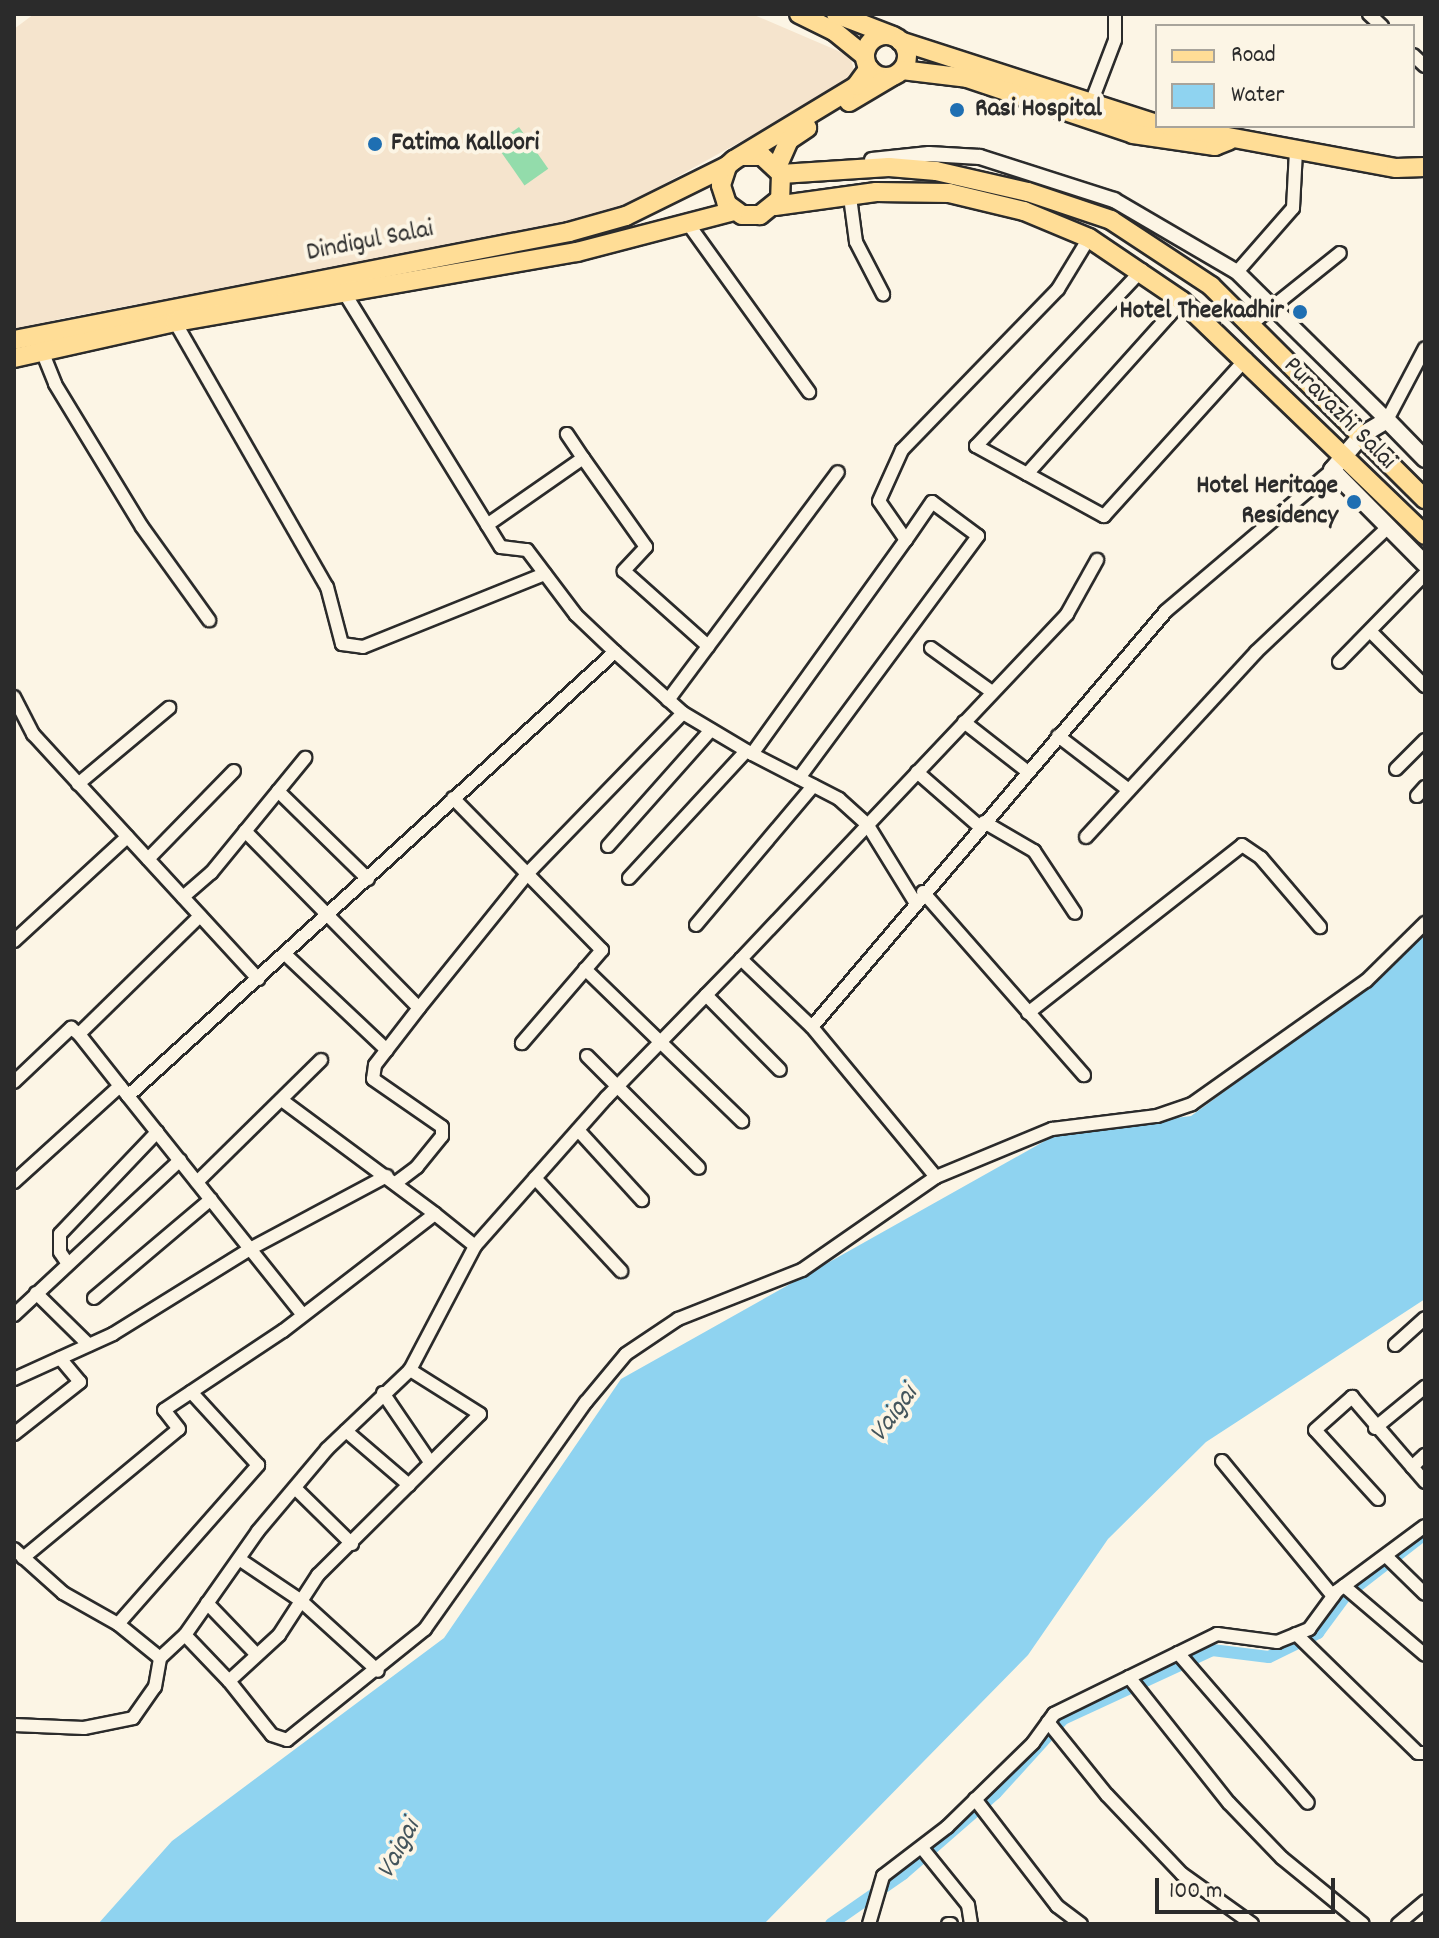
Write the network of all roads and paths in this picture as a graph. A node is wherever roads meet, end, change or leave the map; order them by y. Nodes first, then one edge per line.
1 (799, 14) edge
2 (836, 14) edge
3 (1115, 14) edge
4 (897, 39) junction
5 (867, 62) junction
6 (897, 73) junction
7 (1091, 103) junction
8 (1155, 123) edge
9 (1179, 128) edge
10 (1203, 133) edge
11 (1296, 150) junction
12 (735, 161) junction
13 (1425, 167) edge
14 (779, 171) junction
15 (826, 172) junction
16 (850, 197) junction
17 (775, 206) junction
18 (734, 211) junction
19 (689, 225) junction
20 (1089, 238) junction
21 (1340, 253) dead end
22 (1142, 270) junction
23 (1237, 272) junction
24 (334, 276) junction
25 (346, 294) junction
26 (883, 294) dead end
27 (1182, 301) junction
28 (1273, 307) junction
29 (175, 322) junction
30 (1250, 325) junction
31 (14, 340) edge
32 (1425, 348) edge
33 (42, 351) junction
34 (14, 358) edge
35 (1246, 359) junction
36 (809, 392) dead end
37 (1387, 420) junction
38 (567, 434) dead end
39 (1362, 435) junction
40 (583, 458) junction
41 (1425, 459) edge
42 (1336, 462) junction
43 (838, 472) dead end
44 (1027, 474) junction
45 (1425, 499) edge
46 (487, 525) junction
47 (1388, 527) junction
48 (1425, 535) edge
49 (906, 540) junction
50 (1097, 560) dead end
51 (1425, 564) edge
52 (545, 574) junction
53 (1425, 574) edge
54 (209, 620) dead end
55 (1370, 631) junction
56 (708, 646) junction
57 (931, 648) dead end
58 (615, 652) junction
59 (1339, 662) dead end
60 (1425, 686) edge
61 (992, 692) junction
62 (14, 697) edge
63 (668, 700) junction
64 (169, 708) dead end
65 (683, 713) junction
66 (964, 722) junction
67 (711, 730) junction
68 (1058, 736) junction
69 (1425, 740) edge
70 (749, 752) junction
71 (305, 758) dead end
72 (1396, 769) dead end
73 (234, 771) dead end
74 (917, 772) junction
75 (1028, 772) junction
76 (799, 778) junction
77 (78, 784) junction
78 (813, 786) junction
79 (1126, 788) junction
80 (278, 791) junction
81 (453, 798) junction
82 (867, 824) junction
83 (982, 824) junction
84 (245, 831) junction
85 (127, 837) junction
86 (1086, 837) dead end
87 (608, 846) dead end
88 (148, 859) junction
89 (527, 874) junction
90 (629, 878) dead end
91 (368, 879) junction
92 (183, 897) junction
93 (919, 897) junction
94 (1075, 913) dead end
95 (200, 916) junction
96 (326, 917) junction
97 (1425, 923) edge
98 (696, 925) dead end
99 (1320, 927) dead end
100 (14, 941) edge
101 (285, 954) junction
102 (741, 959) junction
103 (585, 969) junction
104 (258, 979) junction
105 (706, 995) junction
106 (419, 1008) junction
107 (1028, 1013) junction
108 (812, 1027) junction
109 (79, 1034) junction
110 (661, 1041) junction
111 (522, 1043) dead end
112 (387, 1050) junction
113 (587, 1056) dead end
114 (321, 1060) dead end
115 (780, 1070) dead end
116 (1084, 1075) dead end
117 (14, 1082) edge
118 (617, 1086) junction
119 (124, 1091) junction
120 (283, 1101) junction
121 (742, 1121) dead end
122 (578, 1130) junction
123 (157, 1132) junction
124 (180, 1160) junction
125 (699, 1168) dead end
126 (936, 1177) junction
127 (535, 1178) junction
128 (391, 1180) junction
129 (14, 1182) edge
130 (197, 1182) junction
131 (211, 1199) junction
132 (642, 1200) dead end
133 (435, 1214) junction
134 (475, 1246) junction
135 (250, 1249) junction
136 (68, 1264) junction
137 (621, 1271) dead end
138 (36, 1293) junction
139 (94, 1298) dead end
140 (14, 1315) edge
141 (303, 1315) junction
142 (1425, 1318) edge
143 (89, 1345) junction
144 (1395, 1345) dead end
145 (60, 1358) junction
146 (410, 1370) junction
147 (14, 1379) edge
148 (1425, 1387) edge
149 (191, 1392) junction
150 (383, 1393) junction
151 (1375, 1428) junction
152 (346, 1431) junction
153 (14, 1434) edge
154 (1425, 1455) edge
155 (1222, 1461) dead end
156 (430, 1462) junction
157 (1412, 1467) junction
158 (1425, 1482) edge
159 (409, 1485) junction
160 (295, 1488) junction
161 (1378, 1499) dead end
162 (1425, 1526) edge
163 (352, 1544) junction
164 (21, 1556) edge
165 (239, 1559) junction
166 (1389, 1559) junction
167 (14, 1571) edge
168 (1348, 1589) junction
169 (1425, 1594) edge
170 (1333, 1596) junction
171 (300, 1600) junction
172 (207, 1603) junction
173 (118, 1624) junction
174 (185, 1635) junction
175 (1300, 1638) junction
176 (257, 1655) junction
177 (1425, 1655) edge
178 (160, 1658) junction
179 (1183, 1659) junction
180 (378, 1671) junction
181 (229, 1681) junction
182 (1133, 1683) junction
183 (14, 1725) edge
184 (1052, 1726) junction
185 (1425, 1753) edge
186 (1308, 1803) dead end
187 (979, 1804) junction
188 (926, 1852) junction
189 (1422, 1910) edge
190 (869, 1924) edge
191 (971, 1924) edge
192 (1081, 1924) edge
193 (1252, 1924) edge
194 (1363, 1924) edge
195 (1398, 1924) edge

1 - 5 main road
2 - 4 main road
3 - 7 street
4 - 5 main road, Dindigul Salai
4 - 6 main road
4 - 7 main road
5 - 6 main road
5 - 12 main road, Dindigul Salai
6 - 10 main road
6 - 14 main road
7 - 8 main road
9 - 10 main road
10 - 11 main road
11 - 13 main road
11 - 23 street
12 - 14 main road
12 - 18 main road
12 - 24 main road, Dindigul Salai
14 - 15 main road, Puravazhi Salai
14 - 17 main road
15 - 23 street
15 - 30 main road, Puravazhi Salai
16 - 17 main road, Puravazhi Salai
16 - 20 main road, Puravazhi Salai
16 - 26 street
17 - 18 main road
18 - 19 main road, Dindigul Salai
19 - 25 main road, Dindigul Salai
19 - 36 street
20 - 22 main road, Puravazhi Salai
20 - 49 street
21 - 28 street
22 - 27 main road, Puravazhi Salai
22 - 44 street
23 - 28 street
24 - 25 street
24 - 31 main road, Dindigul Salai
25 - 29 main road, Dindigul Salai
25 - 46 street
27 - 35 main road, Puravazhi Salai
27 - 44 street
28 - 30 street
28 - 37 street
29 - 33 main road, Dindigul Salai
29 - 52 street
30 - 39 main road, Puravazhi Salai
32 - 37 street
33 - 34 main road, Dindigul Salai
33 - 54 street
35 - 42 main road, Puravazhi Salai
35 - 44 street
37 - 39 main road
37 - 41 main road
38 - 40 street
39 - 42 main road
39 - 45 main road, Puravazhi Salai
40 - 46 street
40 - 56 street
42 - 47 main road
42 - 48 main road, Puravazhi Salai
42 - 68 street
43 - 56 street
46 - 52 street
47 - 51 main road
47 - 79 street
49 - 70 street
49 - 76 street
50 - 61 street
52 - 58 street
53 - 55 street
55 - 59 street
55 - 60 street
56 - 63 street
57 - 61 street
58 - 63 street
58 - 81 street
61 - 66 street
62 - 77 street
63 - 65 street
64 - 77 street
65 - 67 street
65 - 89 street
66 - 74 street
66 - 75 street
67 - 70 street
67 - 87 street
68 - 75 street
68 - 79 street
69 - 72 street
70 - 76 street
70 - 90 street
71 - 80 street
73 - 88 street
74 - 82 street
74 - 83 street
75 - 83 street
76 - 78 street
77 - 85 street
78 - 82 street
78 - 98 street
79 - 86 street
80 - 84 street
80 - 91 street
81 - 89 street
81 - 91 street
82 - 93 street
82 - 102 street
83 - 93 street
83 - 94 street
84 - 92 street
84 - 96 street
85 - 88 street
85 - 100 street
88 - 92 street
89 - 103 street
89 - 106 street
91 - 96 street
92 - 95 street
93 - 107 street
93 - 108 street
95 - 104 street
95 - 109 street
96 - 101 street
96 - 106 street
97 - 126 street
99 - 107 street
101 - 104 street
101 - 112 street
102 - 105 street
102 - 108 street
103 - 110 street
103 - 111 street
104 - 119 street
105 - 110 street
105 - 115 street
106 - 112 street
107 - 116 street
108 - 126 street
109 - 117 street
109 - 119 street
110 - 118 street
110 - 121 street
112 - 128 street
113 - 118 street
114 - 120 street
118 - 122 street
118 - 125 street
119 - 123 street
119 - 129 street
120 - 128 street
120 - 130 street
122 - 127 street
122 - 132 street
123 - 124 street
123 - 136 street
124 - 130 street
124 - 136 street
126 - 180 street
127 - 134 street
127 - 137 street
128 - 133 street
128 - 135 street
130 - 131 street
131 - 135 street
131 - 139 street
133 - 134 street
133 - 141 street
134 - 146 street
135 - 141 street
135 - 143 street
136 - 138 street
138 - 140 street
138 - 143 street
141 - 149 street
142 - 144 street
143 - 145 street
145 - 147 street
145 - 153 street
146 - 150 street
146 - 156 street
148 - 151 street
149 - 164 street
149 - 173 street
150 - 152 street
150 - 156 street
151 - 157 street
151 - 161 street
152 - 159 street
152 - 160 street
154 - 157 street
155 - 170 street
156 - 159 street
157 - 158 street
159 - 163 street
160 - 163 street
160 - 165 street
162 - 166 street
163 - 171 street
164 - 167 street
164 - 173 street
165 - 171 street
165 - 172 street
166 - 168 street
166 - 169 street
168 - 170 street
168 - 177 street
170 - 175 street
171 - 176 street
171 - 180 street
172 - 174 street
172 - 176 street
173 - 178 street
174 - 178 street
174 - 181 street
175 - 179 street
175 - 185 street
176 - 181 street
178 - 183 street
179 - 182 street
179 - 186 street
180 - 181 street
182 - 184 street
182 - 194 street
184 - 187 street
184 - 193 street
187 - 188 street
187 - 192 street
188 - 190 street
188 - 191 street
189 - 195 street

